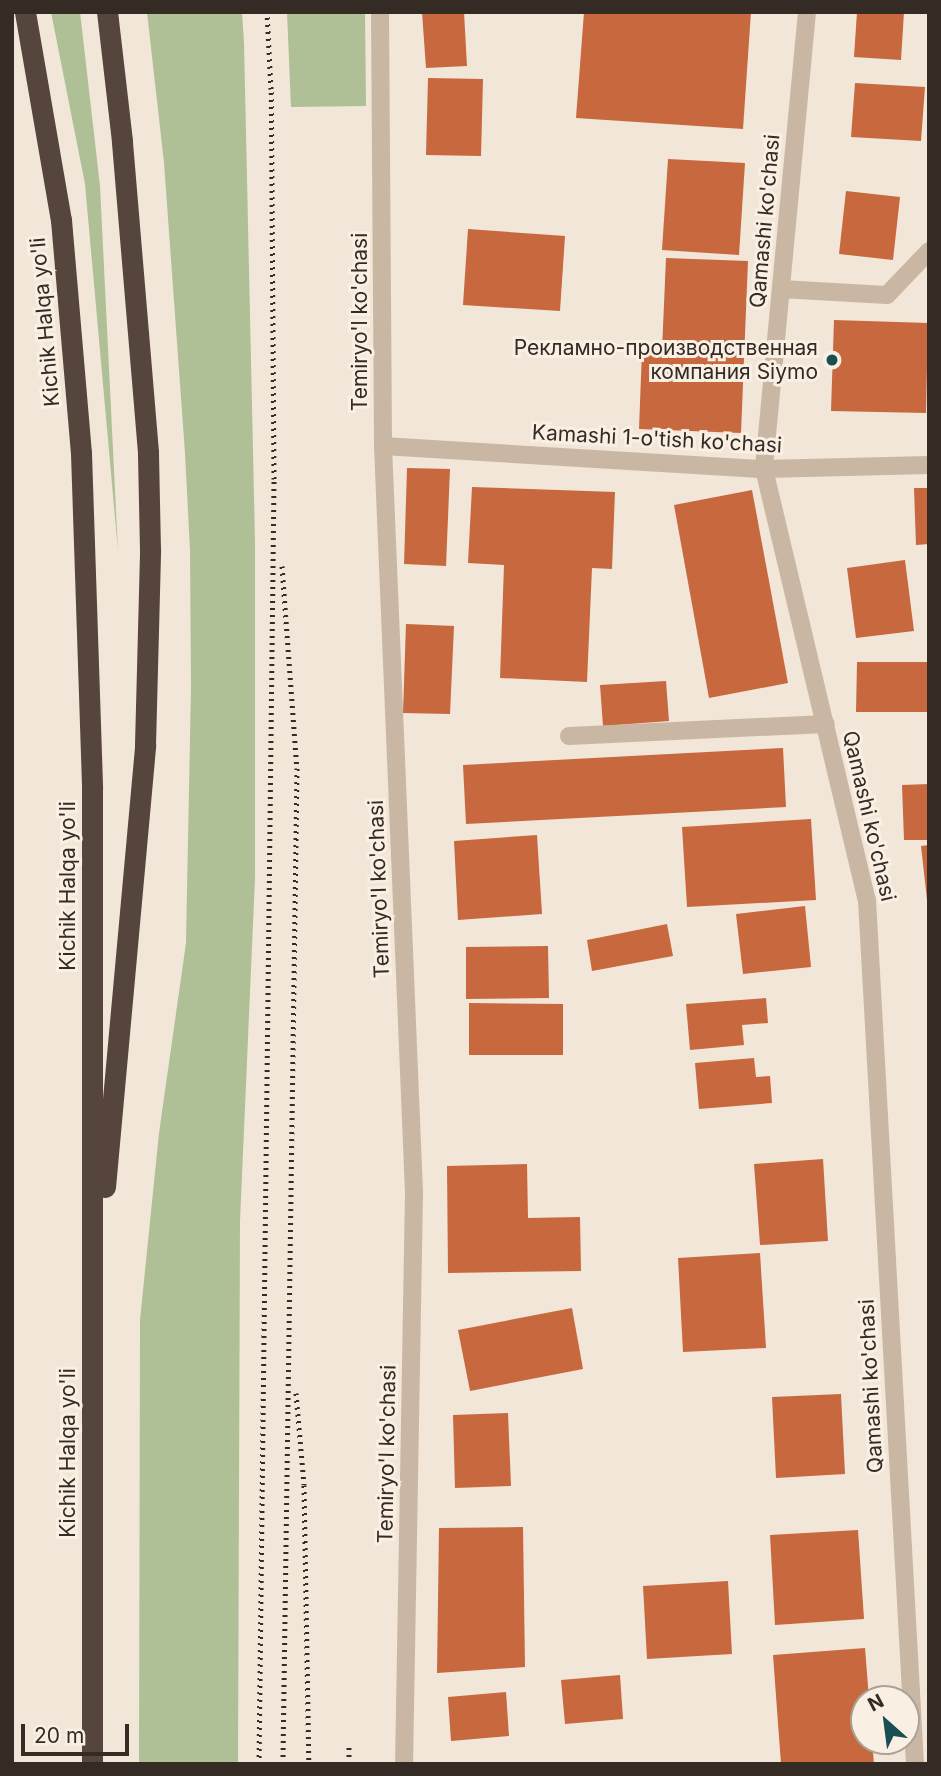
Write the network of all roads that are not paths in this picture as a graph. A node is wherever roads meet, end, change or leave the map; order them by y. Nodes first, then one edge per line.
1 (25, 12) edge
2 (107, 12) edge
3 (380, 12) edge
4 (807, 12) edge
5 (929, 251) edge
6 (781, 289) junction
7 (383, 446) junction
8 (929, 465) edge
9 (764, 469) junction
10 (825, 724) junction
11 (569, 736) dead end
12 (93, 1314) junction
13 (92, 1764) edge
14 (404, 1764) edge
15 (915, 1764) edge

1 - 12 highway, Kichik Halqa yo'li
2 - 12 highway
3 - 7 street, Temiryo'l ko'chasi
4 - 6 street, Qamashi ko'chasi
5 - 6 street
6 - 9 street, Qamashi ko'chasi
7 - 9 street, Kamashi 1-o'tish ko'chasi
7 - 14 street, Temiryo'l ko'chasi
8 - 9 street, Kamashi 1-o'tish ko'chasi
9 - 10 street, Qamashi ko'chasi
10 - 11 street
10 - 15 street, Qamashi ko'chasi
12 - 13 highway, Kichik Halqa yo'li

